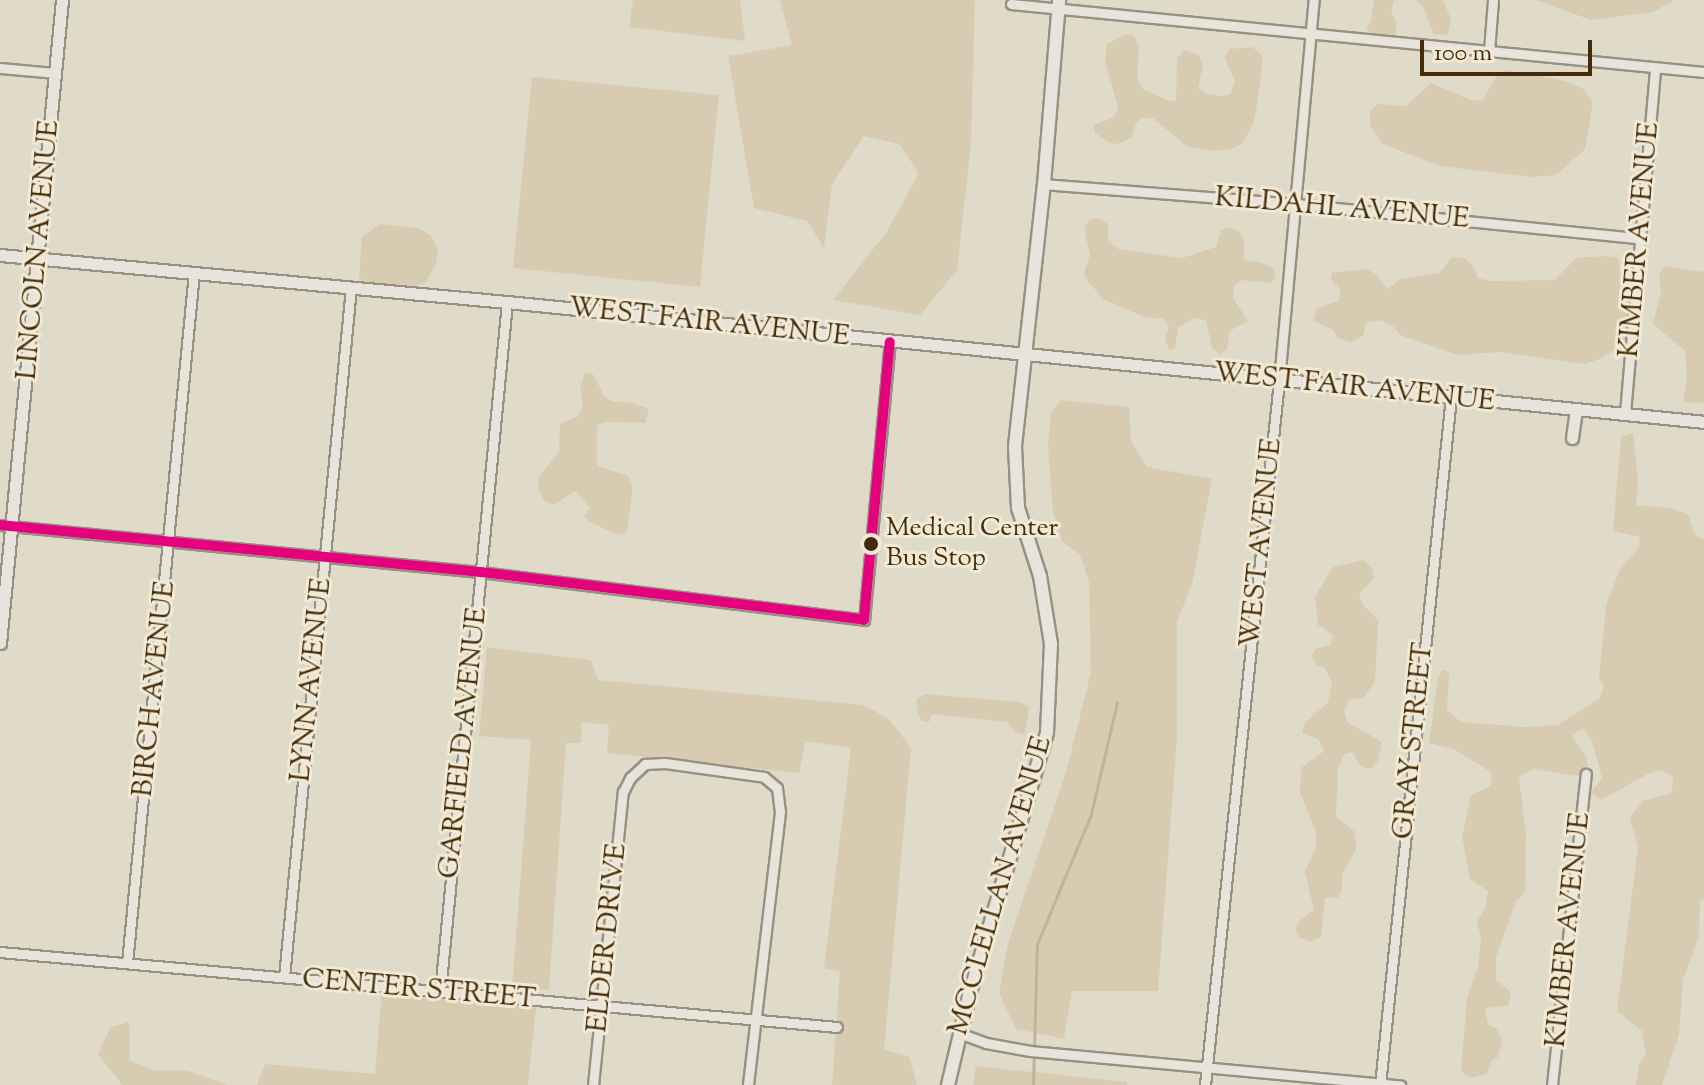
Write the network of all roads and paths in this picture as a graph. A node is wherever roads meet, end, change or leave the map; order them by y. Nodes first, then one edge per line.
1 (62, 0) edge
2 (1314, 0) edge
3 (1493, 0) edge
4 (1011, 4) dead end
5 (1058, 4) edge
6 (1312, 33) junction
7 (1489, 51) junction
8 (1655, 67) junction
9 (0, 68) edge
10 (1704, 72) edge
11 (55, 73) junction
12 (1044, 184) junction
13 (1296, 204) junction
14 (1639, 238) junction
15 (0, 255) edge
16 (39, 259) junction
17 (194, 272) junction
18 (351, 287) junction
19 (507, 302) junction
20 (890, 342) junction
21 (1026, 356) junction
22 (1279, 381) junction
23 (1451, 397) junction
24 (1576, 409) junction
25 (1625, 413) junction
26 (1704, 422) edge
27 (1572, 438) dead end
28 (6, 525) edge
29 (170, 541) junction
30 (324, 556) junction
31 (481, 572) junction
32 (0, 643) edge
33 (1586, 774) dead end
34 (0, 952) edge
35 (127, 963) junction
36 (284, 977) junction
37 (440, 992) junction
38 (601, 1008) junction
39 (755, 1021) junction
40 (837, 1027) dead end
41 (959, 1033) junction
42 (1207, 1068) junction
43 (1380, 1084) edge
44 (593, 1085) edge
45 (748, 1085) edge
46 (948, 1085) edge
47 (1205, 1085) edge
48 (1400, 1085) edge
49 (1552, 1085) edge

1 - 11 street, LINCOLN AVENUE
2 - 6 street, WEST AVENUE
3 - 7 street
4 - 5 street
5 - 6 street
5 - 12 main road, MCCLELLAN AVENUE
6 - 7 street
6 - 13 street, WEST AVENUE
7 - 8 street
8 - 10 street
8 - 14 street, KIMBER AVENUE
9 - 11 street
11 - 16 street, LINCOLN AVENUE
12 - 13 street, KILDAHL AVENUE
12 - 21 main road, MCCLELLAN AVENUE
13 - 14 street, KILDAHL AVENUE
13 - 22 street, WEST AVENUE
14 - 25 street, KIMBER AVENUE
15 - 16 street, WEST FAIR AVENUE
16 - 17 street, WEST FAIR AVENUE
16 - 28 street, LINCOLN AVENUE
17 - 18 street, WEST FAIR AVENUE
17 - 29 street, BIRCH AVENUE
18 - 19 street, WEST FAIR AVENUE
18 - 30 street, LYNN AVENUE
19 - 20 street, WEST FAIR AVENUE
19 - 31 street, GARFIELD AVENUE
20 - 21 street, WEST FAIR AVENUE
20 - 31 street
21 - 22 street, WEST FAIR AVENUE
21 - 41 main road, MCCLELLAN AVENUE
22 - 23 street, WEST FAIR AVENUE
22 - 42 street, WEST AVENUE
23 - 24 street, WEST FAIR AVENUE
23 - 43 street, GRAY STREET
24 - 25 street, WEST FAIR AVENUE
24 - 27 street
25 - 26 street, WEST FAIR AVENUE
28 - 29 street
28 - 32 street, LINCOLN AVENUE
29 - 30 street
29 - 35 street, BIRCH AVENUE
30 - 31 street
30 - 36 street, LYNN AVENUE
31 - 37 street, GARFIELD AVENUE
33 - 49 street, KIMBER AVENUE
34 - 35 street, CENTER STREET
35 - 36 street, CENTER STREET
36 - 37 street, CENTER STREET
37 - 38 street, CENTER STREET
38 - 39 street, CENTER STREET
38 - 39 street, ELDER DRIVE
38 - 44 street, ELDER DRIVE
39 - 40 street, CENTER STREET
39 - 45 street
41 - 42 street
41 - 46 main road, MCCLELLAN AVENUE
42 - 43 street
42 - 47 street, WEST AVENUE
43 - 48 street

